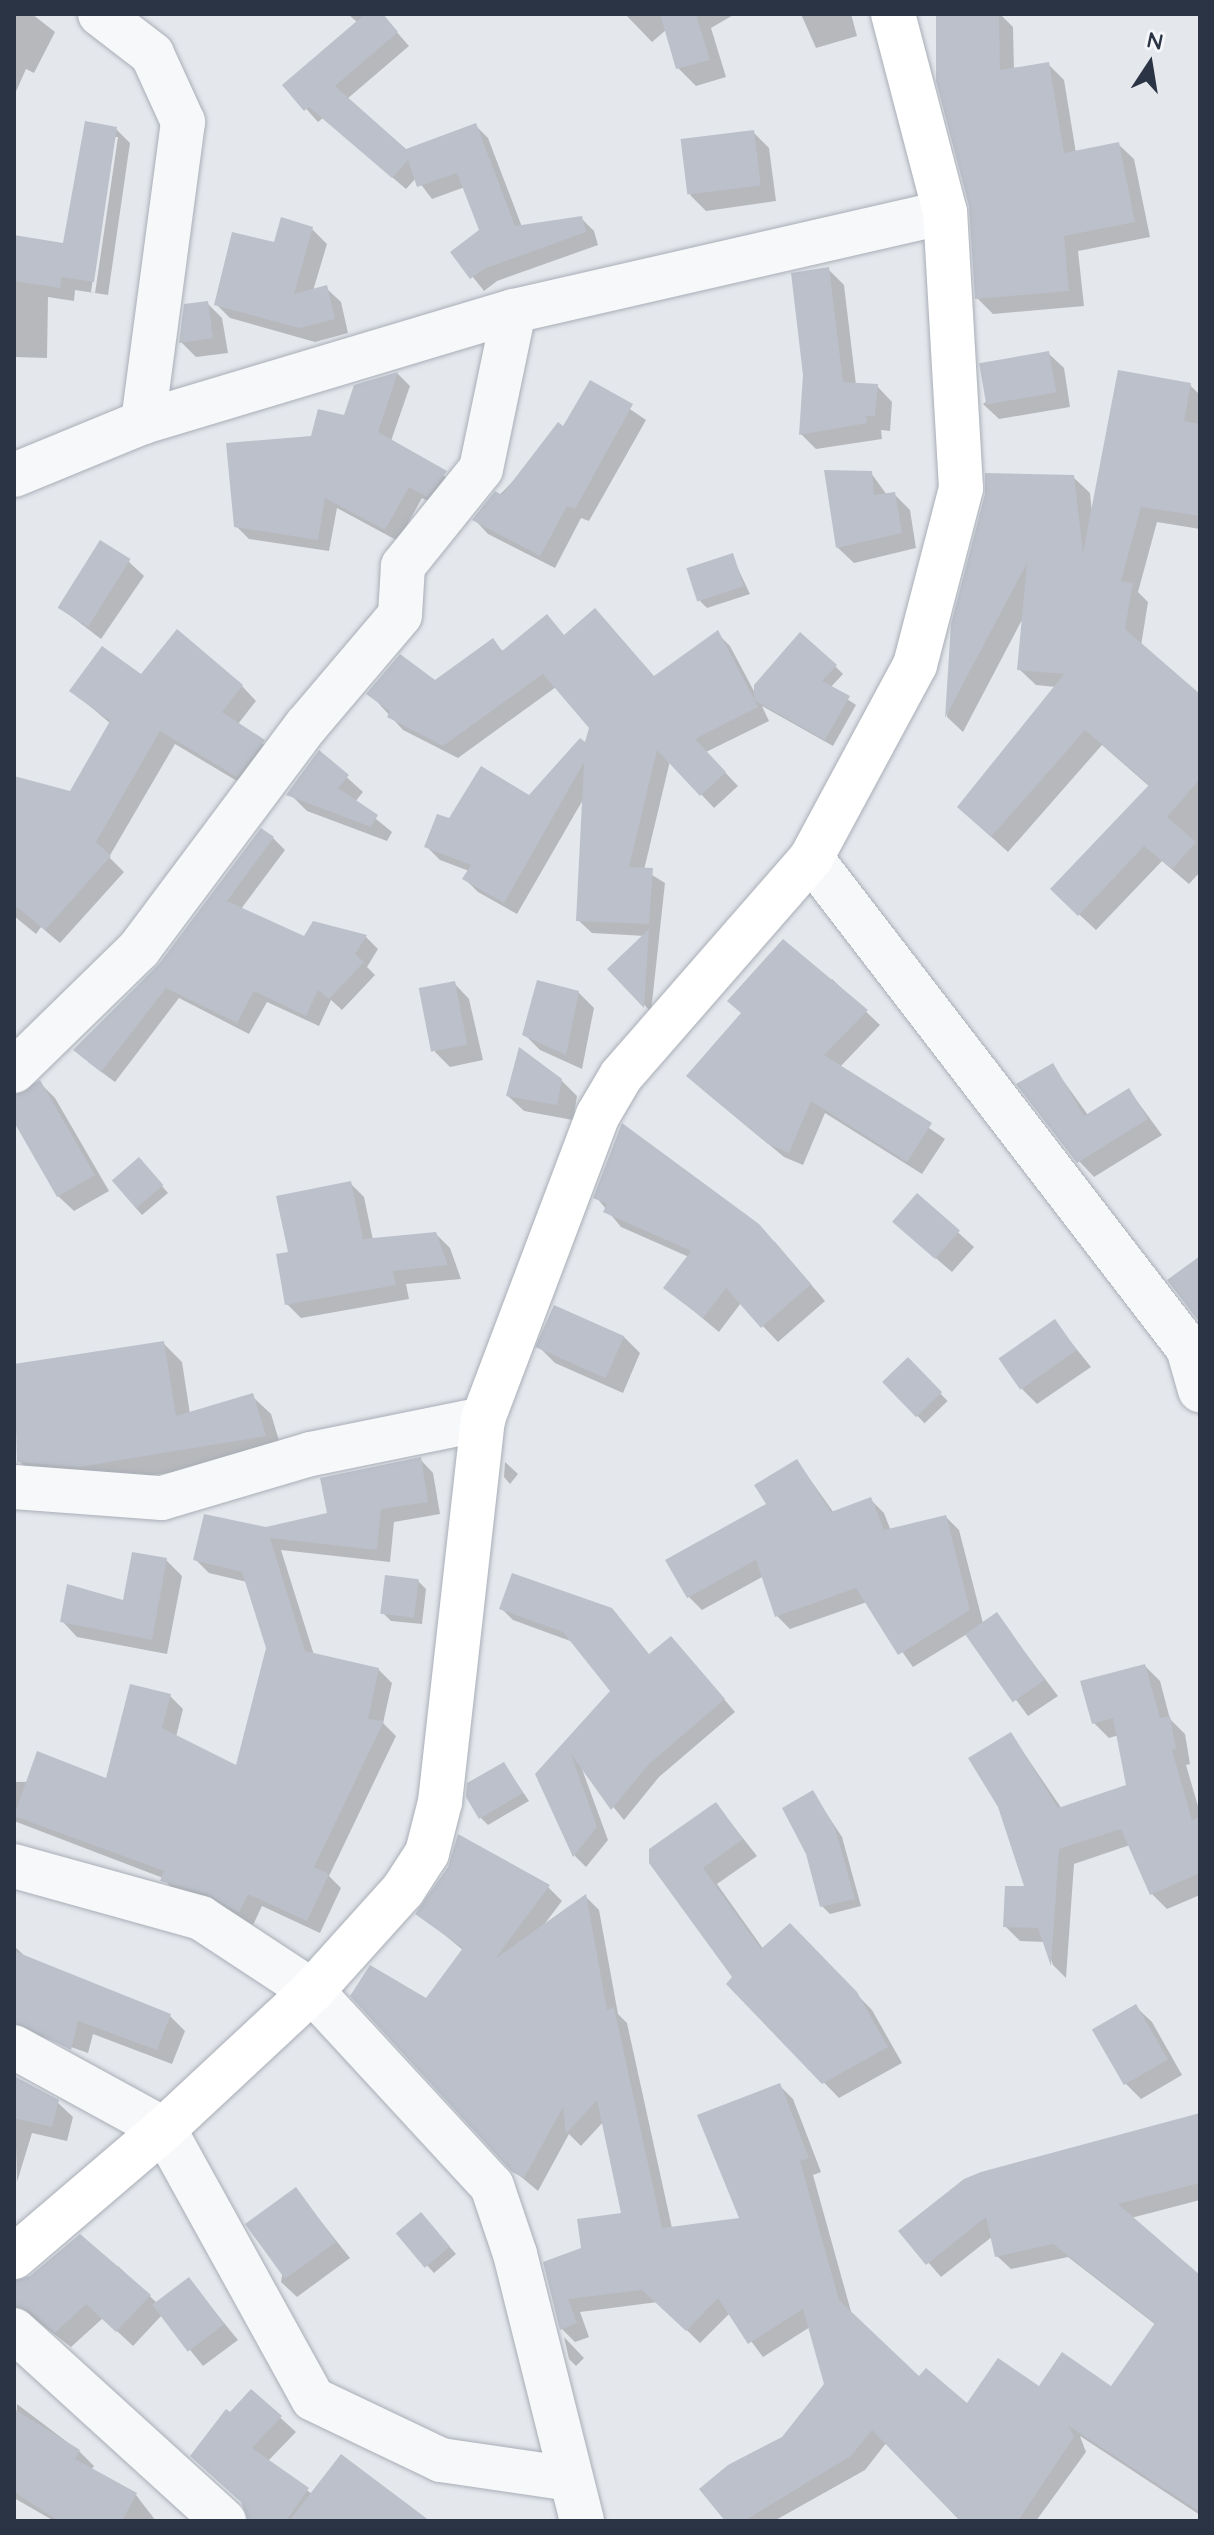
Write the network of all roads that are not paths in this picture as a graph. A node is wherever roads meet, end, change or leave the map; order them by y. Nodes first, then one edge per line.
1 (100, 14) edge
2 (893, 14) edge
3 (945, 212) junction
4 (514, 311) junction
5 (143, 422) junction
6 (14, 475) edge
7 (811, 858) junction
8 (14, 1071) edge
9 (1200, 1390) edge
10 (483, 1419) junction
11 (14, 1487) edge
12 (14, 1866) edge
13 (312, 1991) junction
14 (14, 2047) edge
15 (164, 2129) junction
16 (14, 2257) edge
17 (14, 2330) edge
18 (571, 2479) junction
19 (224, 2521) edge
20 (582, 2521) edge

1 - 5 street
2 - 3 main road
3 - 4 street
3 - 7 main road
4 - 5 street
4 - 8 street
5 - 6 street
7 - 9 street
7 - 10 main road
10 - 11 street
10 - 13 main road
12 - 13 street
13 - 15 main road
13 - 18 street
14 - 15 street
15 - 16 main road
15 - 18 street
17 - 19 street
18 - 20 street

